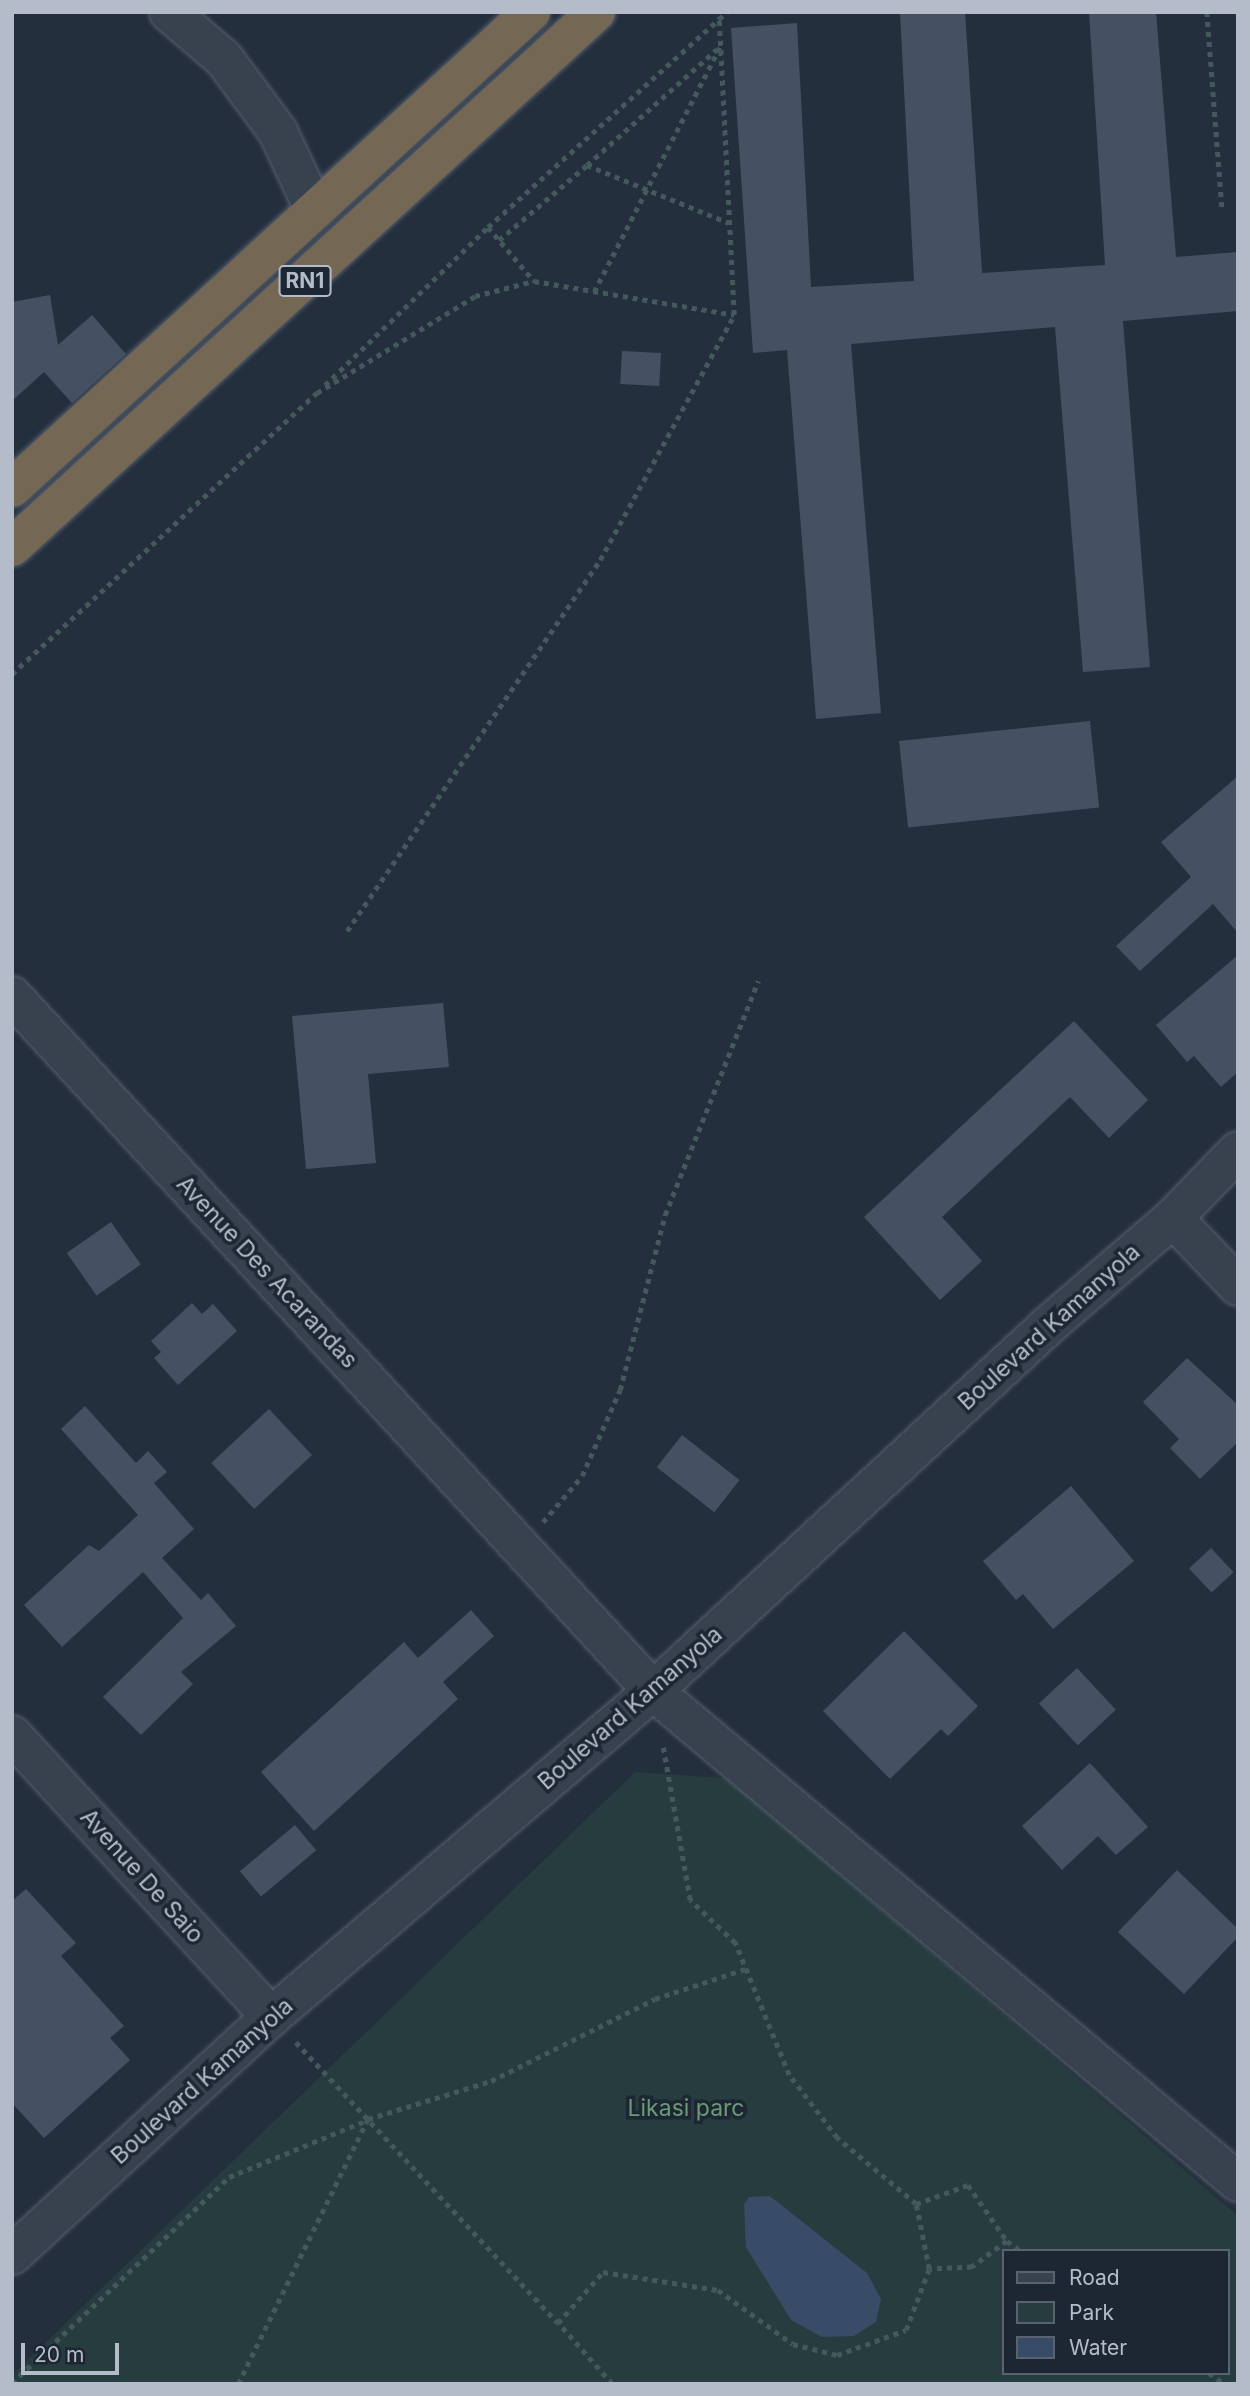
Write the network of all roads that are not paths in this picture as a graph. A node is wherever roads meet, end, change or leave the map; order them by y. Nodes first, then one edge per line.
1 (169, 12) edge
2 (531, 12) edge
3 (596, 12) edge
4 (313, 209) junction
5 (12, 488) edge
6 (12, 547) edge
7 (12, 996) edge
8 (1238, 1151) edge
9 (1172, 1217) junction
10 (1238, 1286) edge
11 (653, 1691) junction
12 (12, 1735) edge
13 (271, 2017) junction
14 (1238, 2182) edge
15 (12, 2255) edge

1 - 4 street
2 - 4 highway, RN1
3 - 6 highway, RN1
4 - 5 highway, RN1
7 - 11 street, Avenue Des Acarandas
8 - 9 street, Boulevard Kamanyola
9 - 10 street
9 - 11 street, Boulevard Kamanyola
11 - 13 street, Boulevard Kamanyola
11 - 14 street, Avenue Des Acarandas
12 - 13 street, Avenue De Saio
13 - 15 street, Boulevard Kamanyola

